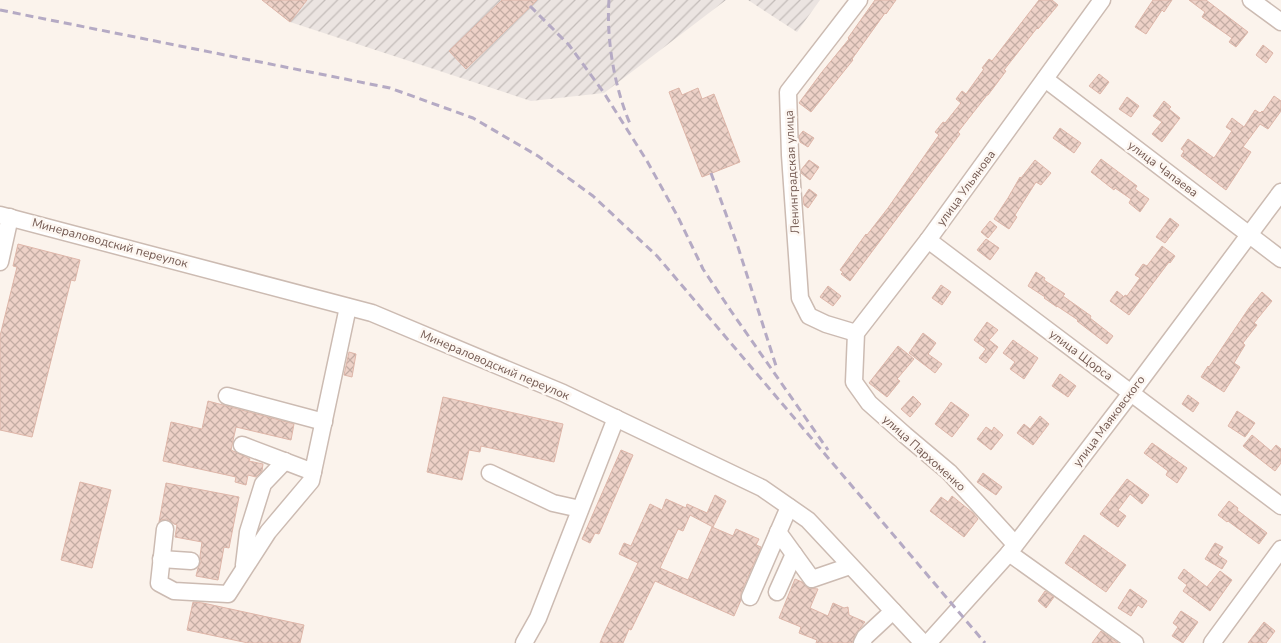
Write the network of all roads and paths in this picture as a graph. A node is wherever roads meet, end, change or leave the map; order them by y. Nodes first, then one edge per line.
1 (859, 0) edge
2 (1102, 0) edge
3 (1251, 0) edge
4 (1281, 22) edge
5 (1045, 79) junction
6 (1281, 192) edge
7 (5, 216) edge
8 (1249, 235) junction
9 (928, 240) junction
10 (1281, 259) edge
11 (0, 262) edge
12 (348, 306) junction
13 (856, 333) junction
14 (1131, 393) junction
15 (226, 396) dead end
16 (616, 418) junction
17 (324, 422) junction
18 (242, 445) dead end
19 (285, 461) junction
20 (313, 472) junction
21 (490, 474) dead end
22 (1281, 506) edge
23 (789, 507) junction
24 (580, 509) junction
25 (165, 529) dead end
26 (248, 532) junction
27 (268, 532) junction
28 (778, 532) junction
29 (1012, 549) junction
30 (1281, 549) edge
31 (794, 554) junction
32 (161, 559) junction
33 (191, 561) dead end
34 (850, 566) junction
35 (244, 571) junction
36 (777, 592) dead end
37 (750, 596) dead end
38 (893, 611) junction
39 (524, 643) edge
40 (862, 643) edge
41 (923, 643) edge
42 (928, 643) edge
43 (1135, 643) edge
44 (1212, 643) edge

1 - 13 street, Ленинградская улица
2 - 5 street, улица Ульянова
3 - 4 street
5 - 8 street, улица Чапаева
5 - 9 street, улица Ульянова
6 - 8 street, улица Маяковского
7 - 11 street
7 - 12 street, Минераловодский переулок
8 - 10 street, улица Чапаева
8 - 14 street, улица Маяковского
9 - 13 street, улица Ульянова
9 - 14 street, улица Щорса
12 - 16 street, Минераловодский переулок
12 - 17 street
13 - 29 street, улица Пархоменко
14 - 22 street, улица Щорса
14 - 29 street, улица Маяковского
15 - 17 street
16 - 23 street, Минераловодский переулок
16 - 24 street
17 - 20 street
18 - 19 street
19 - 20 street
19 - 26 street
20 - 27 street
21 - 24 street
23 - 28 street
23 - 34 street, Минераловодский переулок
24 - 39 street
25 - 32 street
26 - 27 street
26 - 35 street
27 - 35 street
28 - 31 street
28 - 37 street
29 - 42 street, улица Маяковского
29 - 43 street, улица Пархоменко
30 - 44 street
31 - 34 street
31 - 36 street
32 - 33 street
32 - 35 street
34 - 38 street, Минераловодский переулок
38 - 40 street
38 - 41 street, Минераловодский переулок

